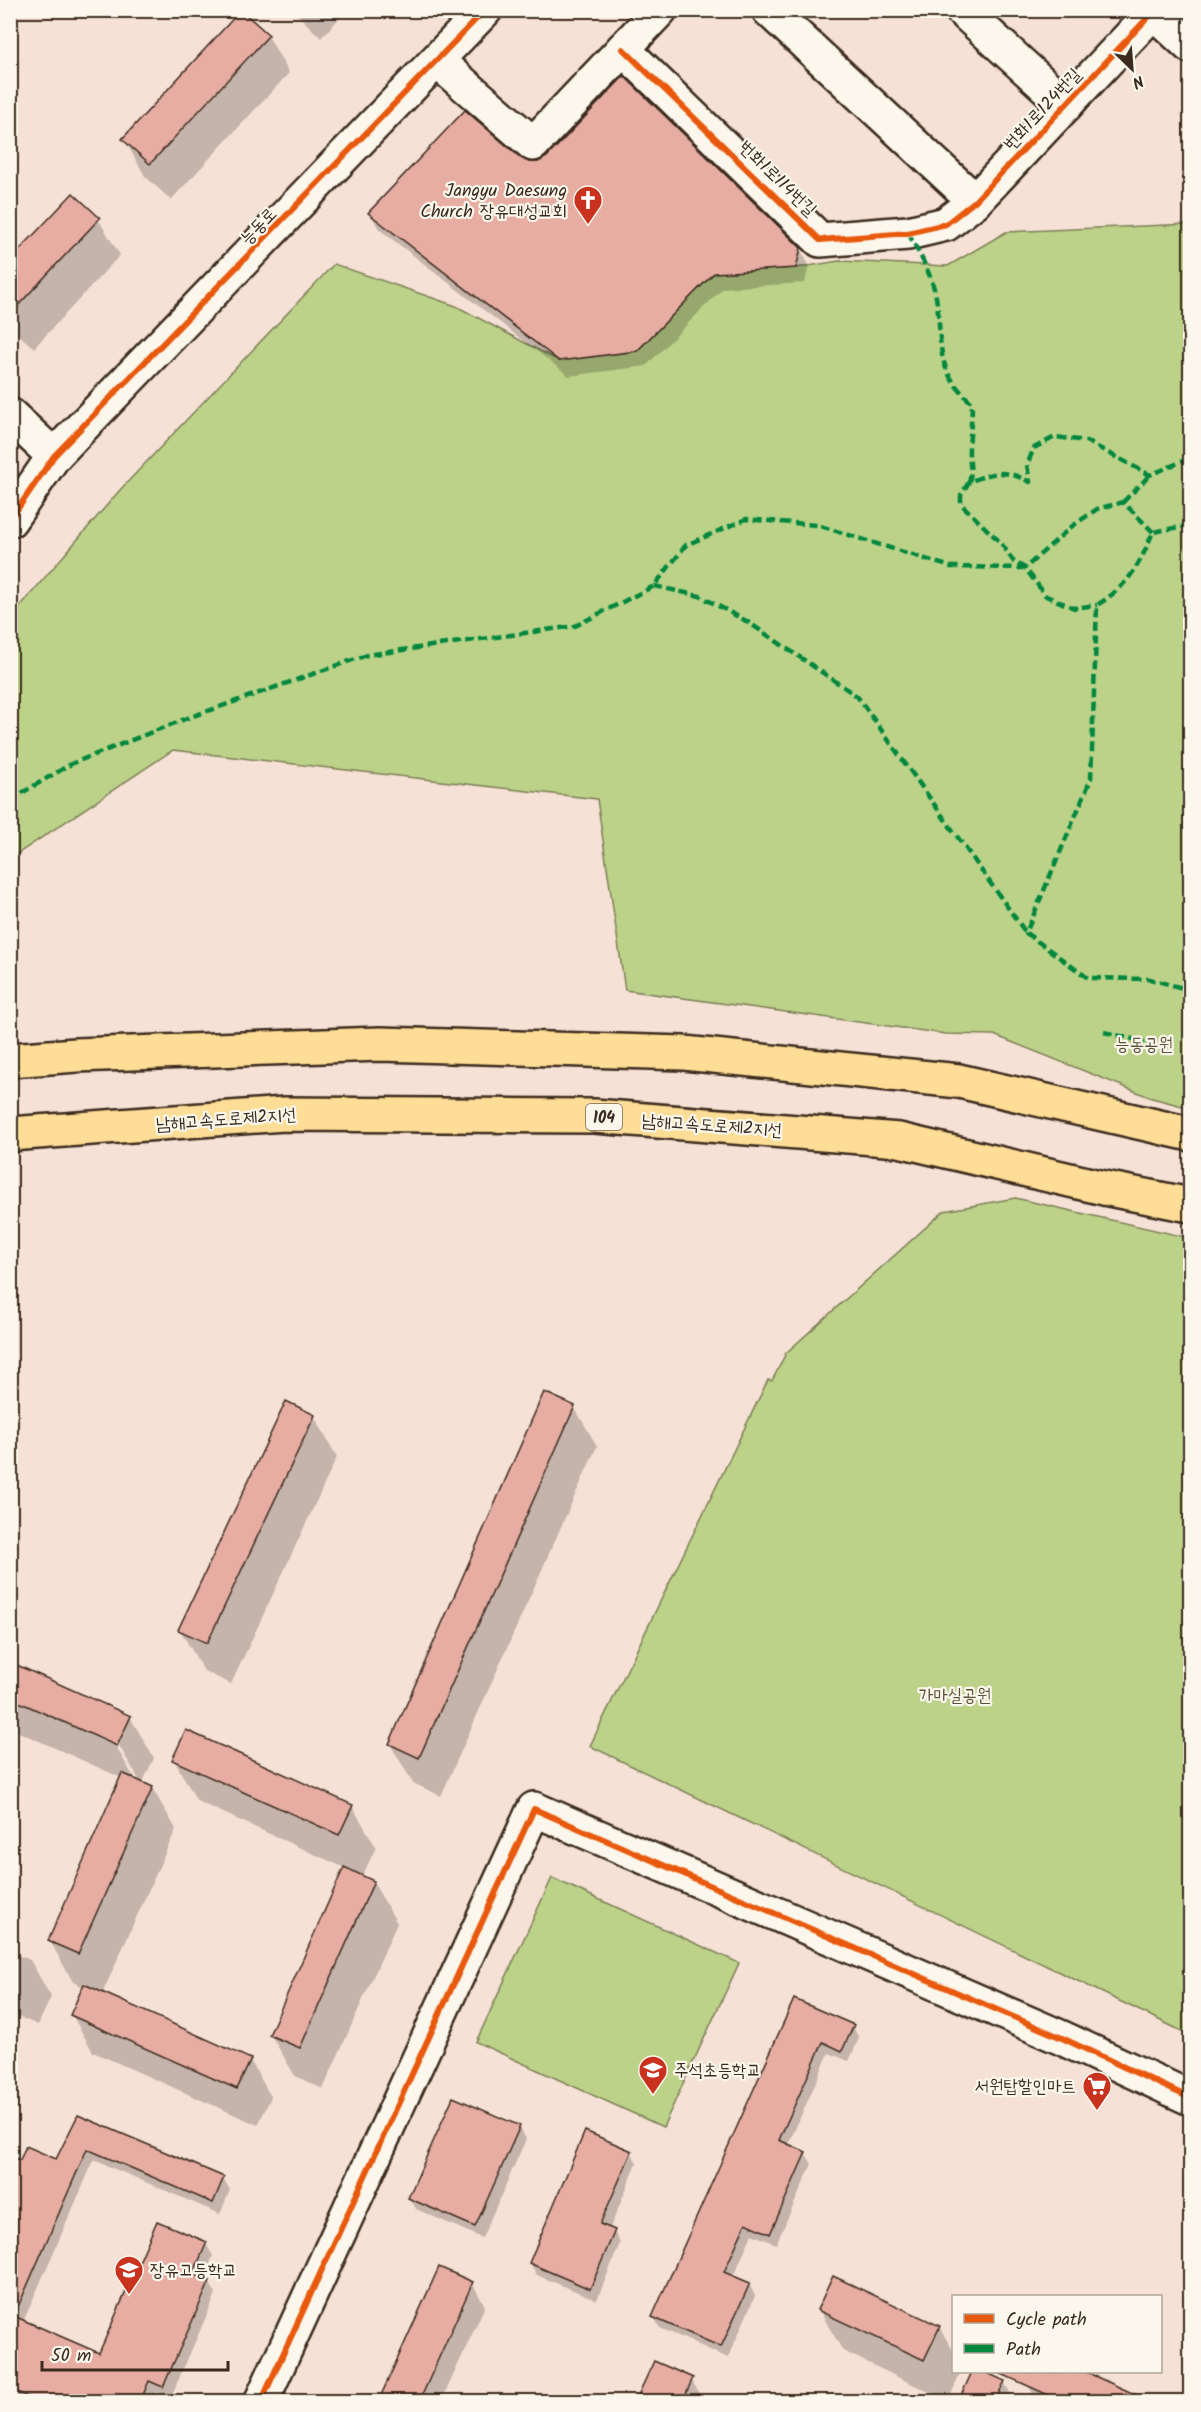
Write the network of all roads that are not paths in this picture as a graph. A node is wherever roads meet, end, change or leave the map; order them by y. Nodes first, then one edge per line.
1 (485, 10) edge
2 (660, 10) edge
3 (770, 10) edge
4 (962, 10) edge
5 (1153, 11) edge
6 (1191, 46) edge
7 (623, 49) junction
8 (437, 61) junction
9 (1065, 105) junction
10 (975, 201) junction
11 (946, 224) joint
12 (10, 416) edge
13 (54, 456) junction
14 (10, 520) edge
15 (10, 1060) edge
16 (10, 1134) edge
17 (1191, 1134) edge
18 (1191, 1204) edge
19 (1191, 2098) edge
20 (261, 2402) edge

1 - 8 street, 능동로
2 - 7 street
3 - 10 street
4 - 9 street
5 - 6 street, 번화1로124번길
5 - 9 street, 번화1로124번길
7 - 8 street
7 - 11 street, 번화1로114번길
8 - 13 street, 능동로
9 - 10 street, 번화1로124번길
10 - 11 street, 번화1로124번길
12 - 13 street
13 - 14 street, 능동로
15 - 17 highway
16 - 18 highway, 남해고속도로제2지선 / 104
19 - 20 street

